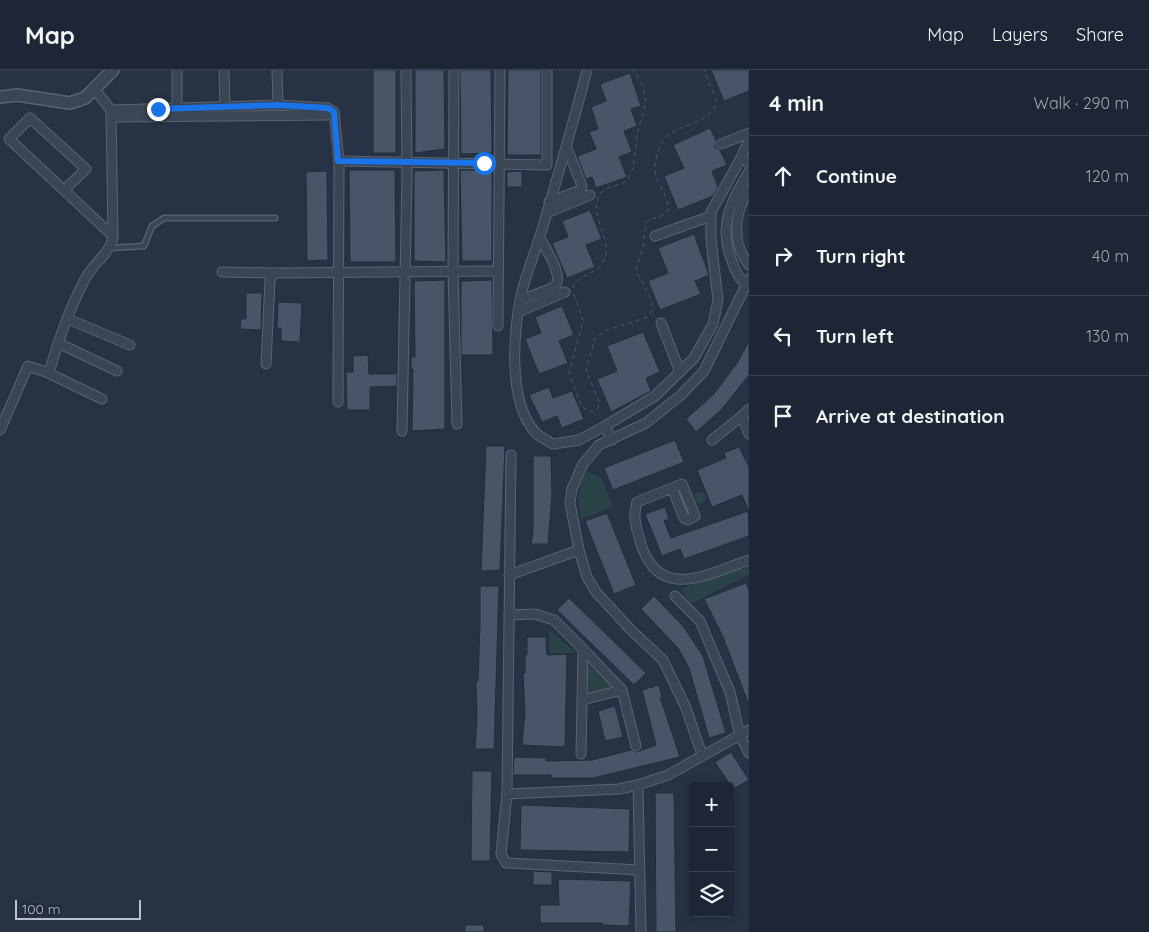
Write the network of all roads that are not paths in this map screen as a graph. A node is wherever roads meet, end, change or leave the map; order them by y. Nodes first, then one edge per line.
1 (113, 70) edge
2 (177, 70) edge
3 (224, 70) edge
4 (277, 70) edge
5 (406, 70) edge
6 (454, 70) edge
7 (500, 70) edge
8 (547, 70) edge
9 (587, 70) edge
10 (95, 90) junction
11 (0, 97) edge
12 (278, 105) junction
13 (225, 107) junction
14 (177, 109) junction
15 (334, 112) junction
16 (111, 114) junction
17 (749, 133) edge
18 (748, 143) edge
19 (721, 144) dead end
20 (567, 148) junction
21 (745, 160) edge
22 (338, 161) junction
23 (407, 162) junction
24 (455, 163) junction
25 (499, 163) junction
26 (749, 172) edge
27 (64, 190) junction
28 (749, 190) edge
29 (590, 195) dead end
30 (549, 202) junction
31 (547, 213) junction
32 (711, 216) junction
33 (275, 218) dead end
34 (113, 236) junction
35 (655, 236) dead end
36 (540, 238) junction
37 (110, 248) junction
38 (749, 265) edge
39 (498, 271) junction
40 (222, 272) dead end
41 (337, 272) junction
42 (405, 272) junction
43 (453, 272) junction
44 (274, 273) junction
45 (748, 283) edge
46 (565, 292) dead end
47 (521, 300) junction
48 (518, 312) junction
49 (68, 319) junction
50 (661, 323) dead end
51 (498, 326) dead end
52 (58, 343) junction
53 (130, 345) dead end
54 (266, 364) dead end
55 (42, 370) junction
56 (117, 371) dead end
57 (680, 372) junction
58 (102, 399) dead end
59 (338, 402) dead end
60 (749, 409) edge
61 (742, 416) junction
62 (457, 424) dead end
63 (605, 426) junction
64 (0, 430) edge
65 (402, 431) dead end
66 (593, 432) junction
67 (749, 434) edge
68 (612, 440) junction
69 (712, 440) dead end
70 (599, 445) junction
71 (511, 455) dead end
72 (672, 488) dead end
73 (578, 550) junction
74 (749, 560) edge
75 (509, 575) junction
76 (675, 596) dead end
77 (509, 615) junction
78 (584, 649) junction
79 (622, 690) junction
80 (582, 700) junction
81 (749, 730) edge
82 (740, 736) junction
83 (636, 746) dead end
84 (749, 753) edge
85 (581, 754) dead end
86 (702, 755) junction
87 (638, 785) junction
88 (507, 794) junction
89 (640, 870) junction
90 (640, 932) edge

1 - 10 street
2 - 14 street
3 - 13 street
4 - 12 street
5 - 23 street
6 - 24 street
7 - 25 street
8 - 25 street
9 - 20 street
10 - 11 street
10 - 16 street
12 - 13 street
12 - 15 street
13 - 14 street
14 - 16 street
15 - 16 street
15 - 22 street
16 - 34 street
17 - 19 street
18 - 21 street
20 - 30 street
20 - 30 street
21 - 32 street
22 - 23 street
22 - 41 street
23 - 24 street
23 - 42 street
24 - 25 street
24 - 43 street
25 - 39 street
26 - 45 street
27 - 27 street
27 - 34 street
28 - 38 street
29 - 31 street
30 - 31 street
31 - 36 street
32 - 35 street
32 - 57 street
33 - 37 lane
34 - 37 street
36 - 47 street
36 - 47 street
37 - 49 street
39 - 43 street
39 - 51 street
40 - 44 street
41 - 42 street
41 - 44 street
41 - 59 street
42 - 43 street
42 - 65 street
43 - 62 street
44 - 54 street
45 - 68 street
46 - 48 street
47 - 48 street
48 - 66 street
49 - 52 street
49 - 53 street
50 - 57 street
52 - 55 street
52 - 56 street
55 - 58 street
55 - 64 street
57 - 63 street
60 - 61 street
61 - 67 street
61 - 69 street
63 - 66 street
63 - 68 street
66 - 70 street
68 - 70 street
70 - 73 street
71 - 75 street
72 - 74 street
73 - 75 street
73 - 86 street
75 - 77 street
76 - 82 street
77 - 78 street
77 - 88 street
78 - 79 street
78 - 80 street
79 - 80 street
79 - 83 street
80 - 85 street
81 - 82 street
82 - 84 street
82 - 86 street
86 - 87 street
87 - 88 street
87 - 89 street
88 - 89 street
89 - 90 street

